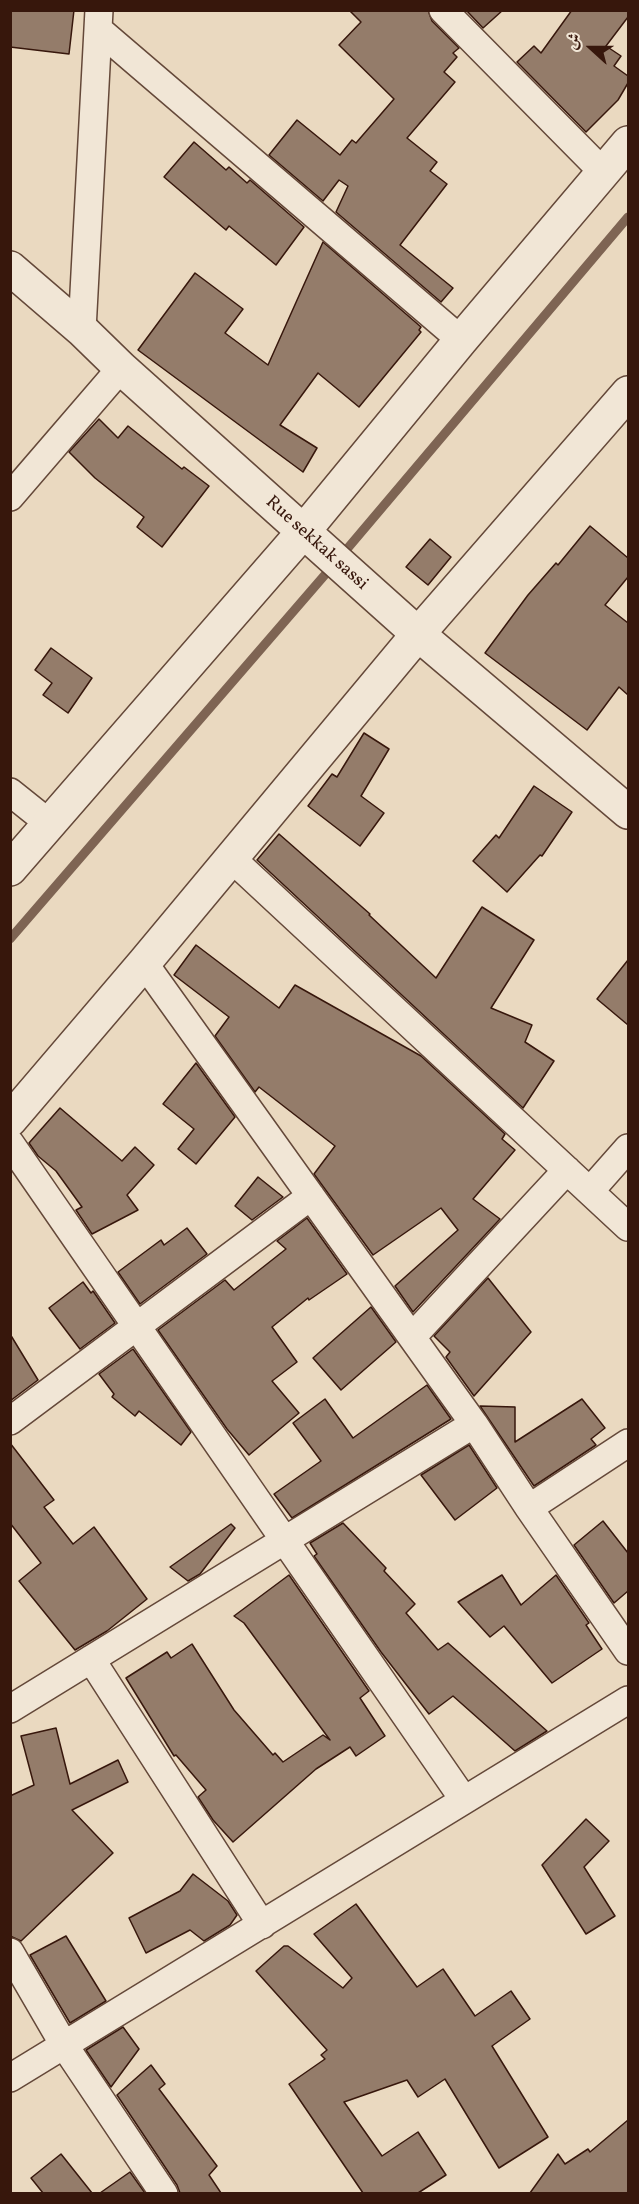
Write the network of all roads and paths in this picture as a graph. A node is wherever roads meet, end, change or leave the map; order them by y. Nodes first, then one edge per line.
1 (442, 10) edge
2 (99, 20) edge
3 (628, 143) edge
4 (603, 172) junction
5 (10, 268) edge
6 (82, 330) junction
7 (461, 340) junction
8 (121, 368) junction
9 (628, 393) edge
10 (10, 496) edge
11 (303, 532) junction
12 (417, 634) junction
13 (10, 792) edge
14 (628, 812) edge
15 (50, 824) junction
16 (231, 858) junction
17 (10, 869) edge
18 (144, 963) junction
19 (10, 1120) edge
20 (10, 1143) edge
21 (628, 1148) edge
22 (567, 1170) junction
23 (590, 1191) junction
24 (311, 1196) junction
25 (628, 1227) edge
26 (137, 1327) junction
27 (412, 1337) junction
28 (10, 1422) edge
29 (474, 1424) junction
30 (628, 1443) edge
31 (529, 1508) junction
32 (284, 1540) junction
33 (628, 1651) edge
34 (91, 1659) junction
35 (628, 1700) edge
36 (10, 1709) edge
37 (464, 1800) junction
38 (262, 1925) junction
39 (10, 1952) edge
40 (64, 2045) junction
41 (10, 2078) edge
42 (164, 2193) edge

1 - 4 street
2 - 6 street
2 - 7 street
3 - 4 street
4 - 7 street
5 - 6 street, Rue sekkak sassi
6 - 8 street, Rue sekkak sassi
7 - 11 street
8 - 10 street
8 - 11 street, Rue sekkak sassi
9 - 12 street
11 - 12 street, Rue sekkak sassi
11 - 15 street
12 - 14 street, Rue sekkak sassi
12 - 16 street
13 - 15 street
15 - 17 street
16 - 18 street
16 - 22 street
18 - 19 street
18 - 24 street
20 - 26 street
21 - 23 street
22 - 23 street
22 - 27 street
23 - 25 street
24 - 26 street
24 - 27 street
26 - 28 street
26 - 32 street
27 - 29 street
29 - 31 street
29 - 32 street
30 - 31 street
31 - 33 street
32 - 34 street
32 - 37 street
34 - 36 street
34 - 38 street
35 - 37 street
37 - 38 street
38 - 40 street
39 - 40 street
40 - 41 street
40 - 42 street

